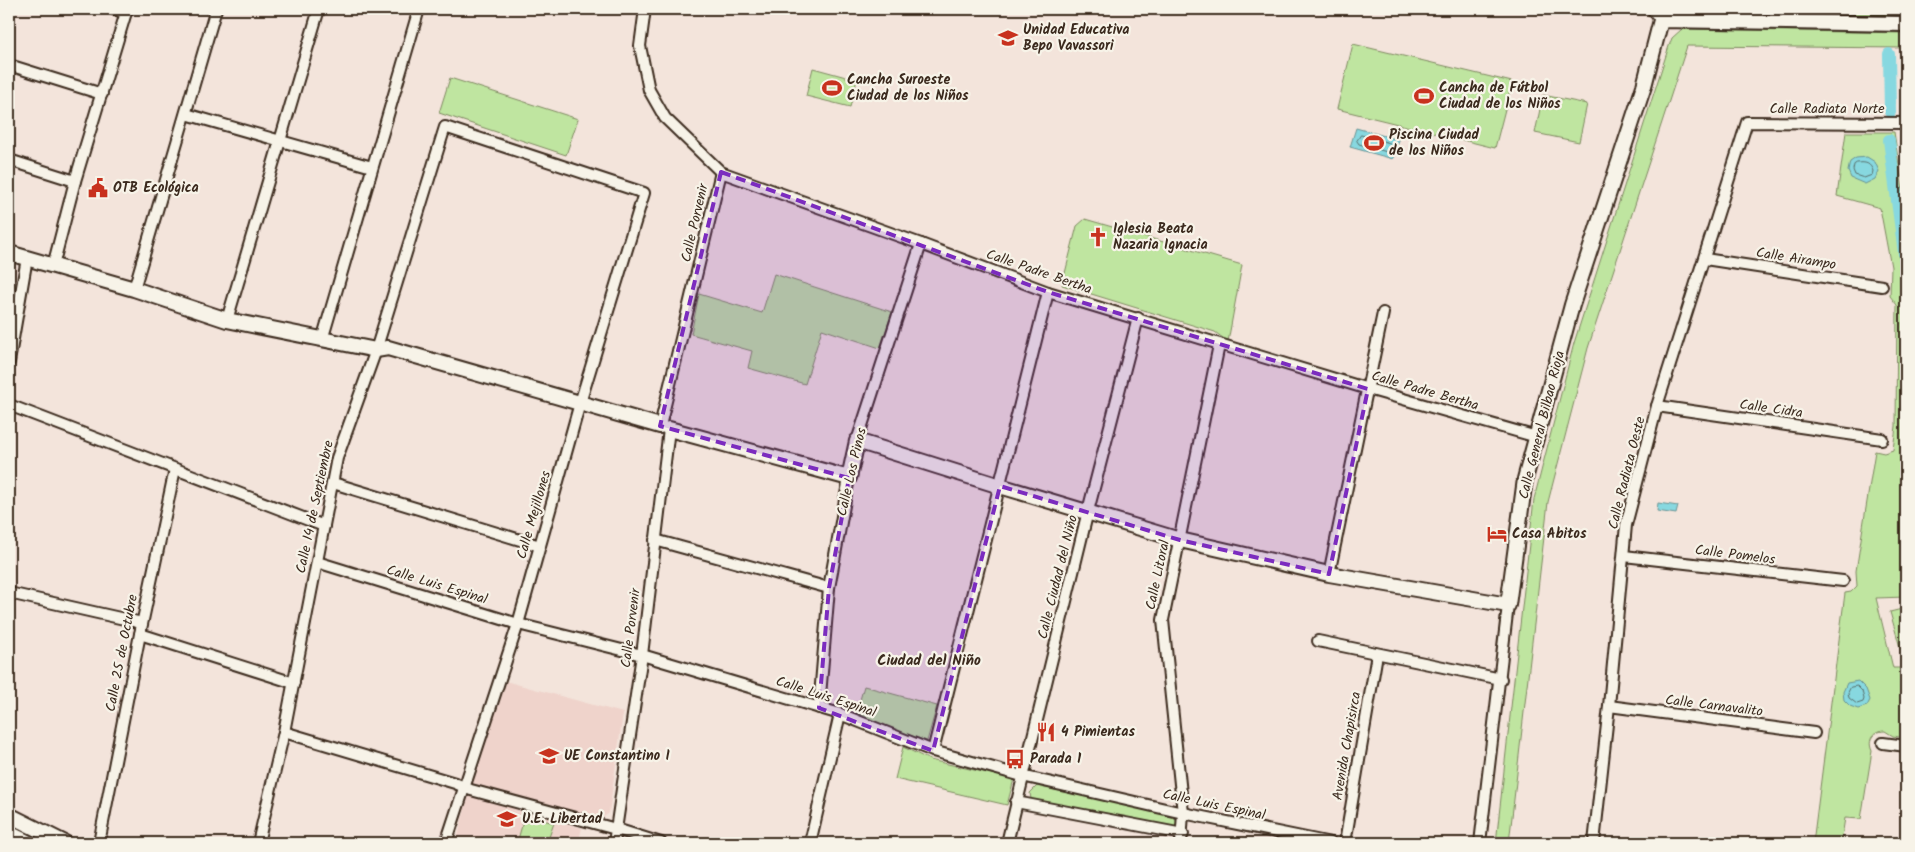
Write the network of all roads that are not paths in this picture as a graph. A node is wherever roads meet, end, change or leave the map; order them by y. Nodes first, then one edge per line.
1 (114, 9) edge
2 (216, 9) edge
3 (318, 9) edge
4 (419, 9) edge
5 (645, 9) edge
6 (1652, 9) edge
7 (126, 11) edge
8 (1661, 20) junction
9 (1906, 24) edge
10 (9, 65) edge
11 (102, 94) junction
12 (186, 114) junction
13 (1748, 122) joint
14 (1906, 123) edge
15 (444, 128) joint
16 (280, 141) junction
17 (9, 160) edge
18 (372, 167) junction
19 (721, 172) junction
20 (75, 181) junction
21 (921, 244) junction
22 (9, 253) edge
23 (27, 258) junction
24 (1705, 259) junction
25 (53, 266) junction
26 (1882, 286) dead end
27 (134, 289) junction
28 (1048, 292) junction
29 (1383, 313) dead end
30 (1138, 318) junction
31 (227, 320) junction
32 (322, 340) junction
33 (1219, 345) junction
34 (376, 350) junction
35 (9, 362) edge
36 (1368, 389) junction
37 (580, 403) junction
38 (9, 405) edge
39 (1657, 406) junction
40 (665, 428) junction
41 (1537, 437) junction
42 (1882, 439) dead end
43 (857, 441) junction
44 (175, 469) junction
45 (849, 478) junction
46 (333, 483) junction
47 (1000, 486) junction
48 (1088, 511) junction
49 (324, 526) junction
50 (656, 540) junction
51 (1180, 540) junction
52 (540, 546) junction
53 (1624, 556) junction
54 (317, 562) junction
55 (1328, 574) junction
56 (1843, 581) dead end
57 (829, 588) junction
58 (9, 593) edge
59 (1508, 605) junction
60 (518, 624) junction
61 (141, 629) junction
62 (1318, 641) dead end
63 (1377, 654) junction
64 (642, 655) junction
65 (1500, 679) junction
66 (294, 683) junction
67 (1610, 706) junction
68 (818, 708) junction
69 (840, 714) junction
70 (284, 732) junction
71 (1814, 733) dead end
72 (1883, 743) dead end
73 (1906, 746) edge
74 (933, 751) junction
75 (1022, 776) junction
76 (463, 787) junction
77 (1016, 802) junction
78 (1183, 813) junction
79 (9, 814) edge
80 (616, 829) junction
81 (9, 833) edge
82 (1182, 839) edge
83 (28, 843) edge
84 (65, 843) edge
85 (99, 843) edge
86 (258, 843) edge
87 (446, 843) edge
88 (614, 843) edge
89 (661, 843) edge
90 (810, 843) edge
91 (1007, 843) edge
92 (1331, 843) edge
93 (1345, 843) edge
94 (1480, 843) edge
95 (1594, 843) edge

1 - 7 street
2 - 12 street
3 - 16 street
4 - 18 street
5 - 19 street, Calle Padre Bertha
6 - 8 street
7 - 11 street
8 - 9 street
8 - 41 street, Calle General Bilbao Rioja
10 - 11 street
11 - 20 street
12 - 16 street
12 - 27 street
13 - 14 street, Calle Radiata Norte
13 - 24 street, Calle Radiata Oeste
15 - 34 street, Calle 14 de Septiembre
15 - 37 street, Calle Mejillones
16 - 18 street
16 - 31 street
17 - 20 street
18 - 32 street
19 - 21 street, Calle Padre Bertha
19 - 40 street, Calle Porvenir
20 - 25 street
21 - 28 street, Calle Padre Bertha
21 - 43 street, Calle Los Pinos
22 - 23 street
23 - 25 street
23 - 35 street
24 - 26 street, Calle Airampo
24 - 39 street, Calle Radiata Oeste
25 - 27 street
27 - 31 street
28 - 30 street, Calle Padre Bertha
28 - 47 street
29 - 36 street
30 - 33 street, Calle Padre Bertha
30 - 48 street, Calle Ciudad del Niño
31 - 32 street
32 - 34 street
33 - 36 street, Calle Padre Bertha
33 - 51 street, Calle Litoral
34 - 37 street
34 - 46 street, Calle 14 de Septiembre
36 - 41 street, Calle Padre Bertha
36 - 55 street
37 - 40 street
37 - 52 street, Calle Mejillones
38 - 44 street
39 - 42 street, Calle Cidra
39 - 53 street, Calle Radiata Oeste
40 - 45 street
40 - 50 street, Calle Porvenir
41 - 59 street, Calle General Bilbao Rioja
43 - 45 street, Calle Los Pinos
43 - 47 street
44 - 49 street
44 - 61 street, Calle 25 de Octubre
45 - 57 street, Calle Los Pinos
46 - 49 street, Calle 14 de Septiembre
46 - 52 street
47 - 48 street
47 - 74 street
48 - 51 street
48 - 75 street, Calle Ciudad del Niño
49 - 54 street, Calle 14 de Septiembre
50 - 57 street
50 - 64 street, Calle Porvenir
51 - 55 street
51 - 78 street, Calle Litoral
52 - 60 street, Calle Mejillones
53 - 56 street, Calle Pomelos
53 - 67 street, Calle Radiata Oeste
54 - 60 street, Calle Luis Espinal
54 - 66 street, Calle 14 de Septiembre
55 - 59 street
57 - 68 street, Calle Los Pinos
58 - 61 street
59 - 65 street, Calle General Bilbao Rioja
60 - 64 street, Calle Luis Espinal
60 - 76 street, Calle Mejillones
61 - 66 street
61 - 85 street, Calle 25 de Octubre
62 - 63 street
63 - 65 street
63 - 93 street, Avenida Chapisirca
64 - 68 street, Calle Luis Espinal
64 - 80 street, Calle Porvenir
65 - 94 street, Calle General Bilbao Rioja
66 - 70 street, Calle 14 de Septiembre
67 - 71 street, Calle Carnavalito
67 - 95 street, Calle Radiata Oeste
68 - 69 street, Calle Luis Espinal
69 - 74 street, Calle Luis Espinal
69 - 90 street
70 - 76 street
70 - 86 street, Calle 14 de Septiembre
72 - 73 street
74 - 75 street, Calle Luis Espinal
75 - 77 street, Calle Ciudad del Niño
75 - 78 street, Calle Luis Espinal
76 - 80 street
76 - 87 street, Calle Mejillones
77 - 82 street
77 - 91 street, Calle Ciudad del Niño
78 - 82 street, Calle Litoral
78 - 92 street, Calle Luis Espinal
79 - 84 street
80 - 88 street, Calle Porvenir
80 - 89 street
81 - 83 street

